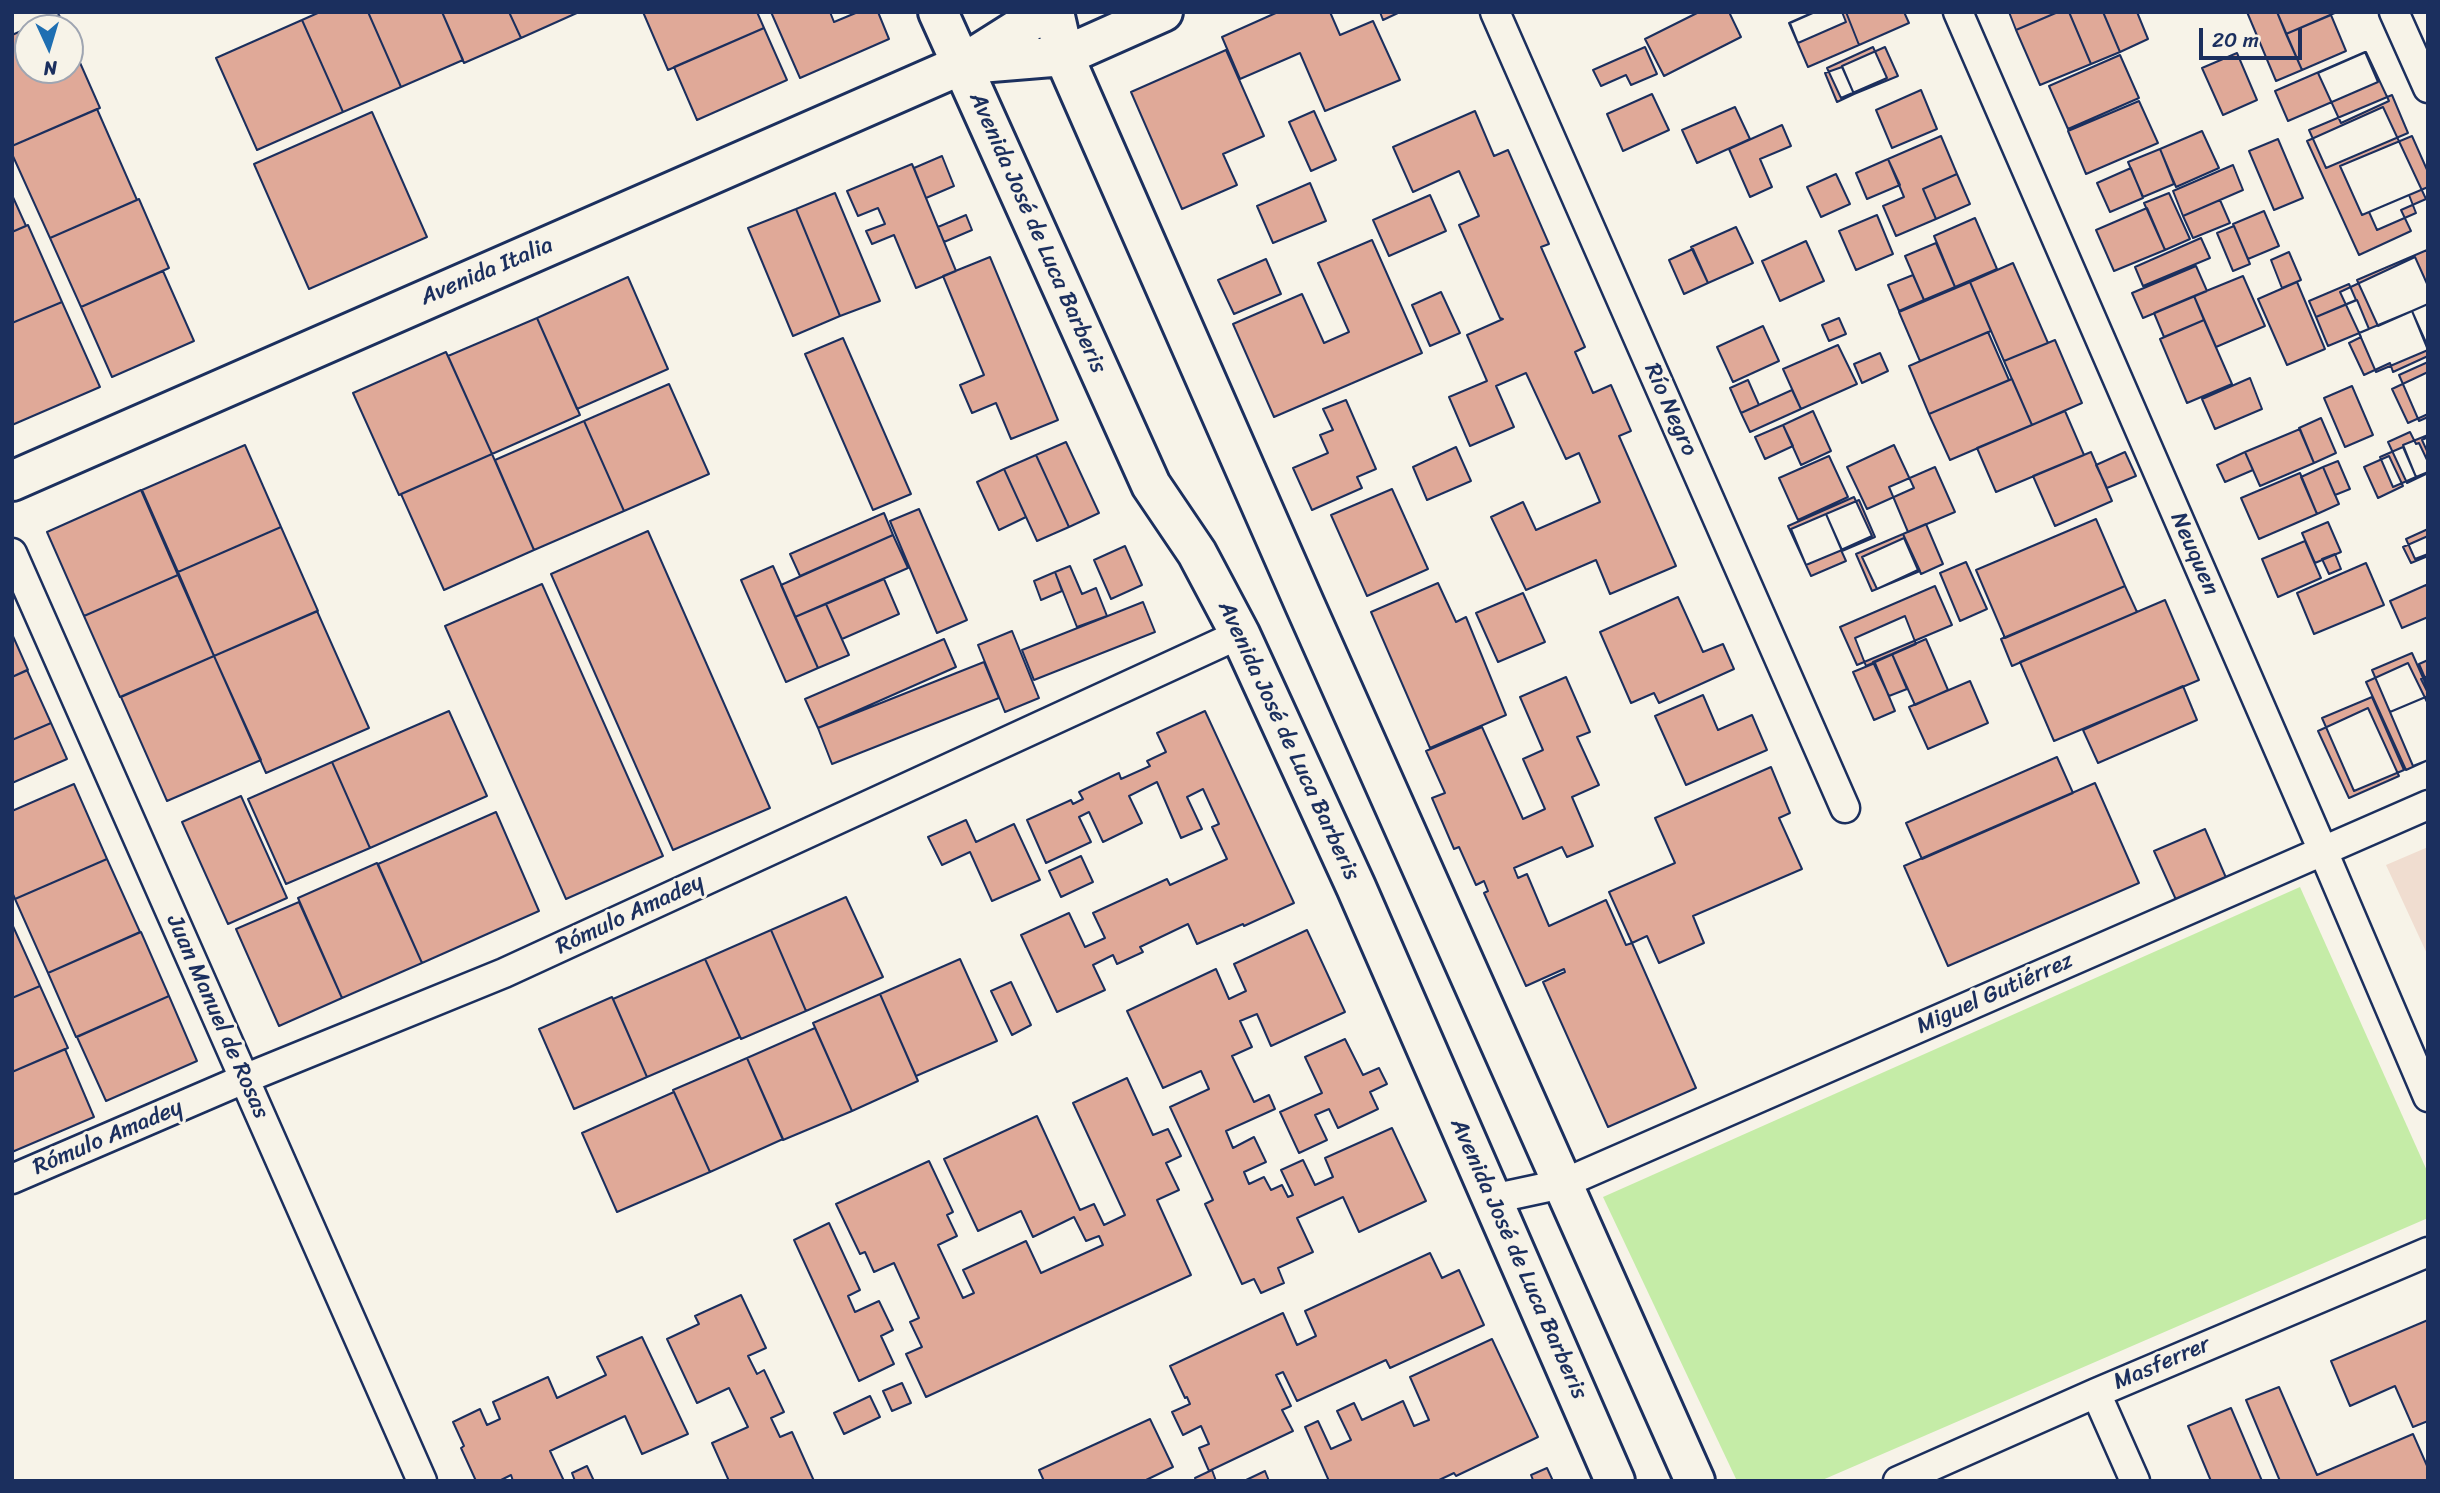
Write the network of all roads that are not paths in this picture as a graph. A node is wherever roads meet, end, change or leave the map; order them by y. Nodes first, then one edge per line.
1 (938, 12) edge
2 (1045, 12) edge
3 (1054, 12) edge
4 (1163, 12) edge
5 (1495, 12) edge
6 (1958, 12) edge
7 (2394, 12) edge
8 (1064, 56) junction
9 (961, 65) junction
10 (2428, 88) edge
11 (12, 481) edge
12 (12, 553) edge
13 (1240, 634) junction
14 (2428, 805) edge
15 (1845, 808) dead end
16 (2323, 851) junction
17 (244, 1079) junction
18 (2428, 1097) edge
19 (12, 1180) edge
20 (1562, 1184) junction
21 (1492, 1199) junction
22 (2428, 1252) edge
23 (2096, 1392) junction
24 (422, 1481) edge
25 (1615, 1481) edge
26 (1695, 1481) edge
27 (1898, 1481) edge
28 (2135, 1481) edge

1 - 9 main road, Avenida José de Luca Barberis
2 - 9 main road, Avenida Italia
3 - 8 main road
4 - 8 main road, Avenida Italia
5 - 15 street, Río Negro
6 - 16 street, Neuquen
7 - 10 street
8 - 9 main road, Avenida Italia
8 - 20 main road
9 - 11 main road, Avenida Italia
9 - 13 main road, Avenida José de Luca Barberis
12 - 17 street, Juan Manuel de Rosas
13 - 17 street, Rómulo Amadey
13 - 21 main road, Avenida José de Luca Barberis
14 - 16 street, Miguel Gutiérrez
16 - 18 street, Neuquen
16 - 20 street, Miguel Gutiérrez
17 - 19 street, Rómulo Amadey
17 - 24 street, Juan Manuel de Rosas
20 - 21 street, Miguel Gutiérrez
20 - 26 main road
21 - 25 main road, Avenida José de Luca Barberis
22 - 23 street, Masferrer
23 - 27 street, Masferrer
23 - 28 street

